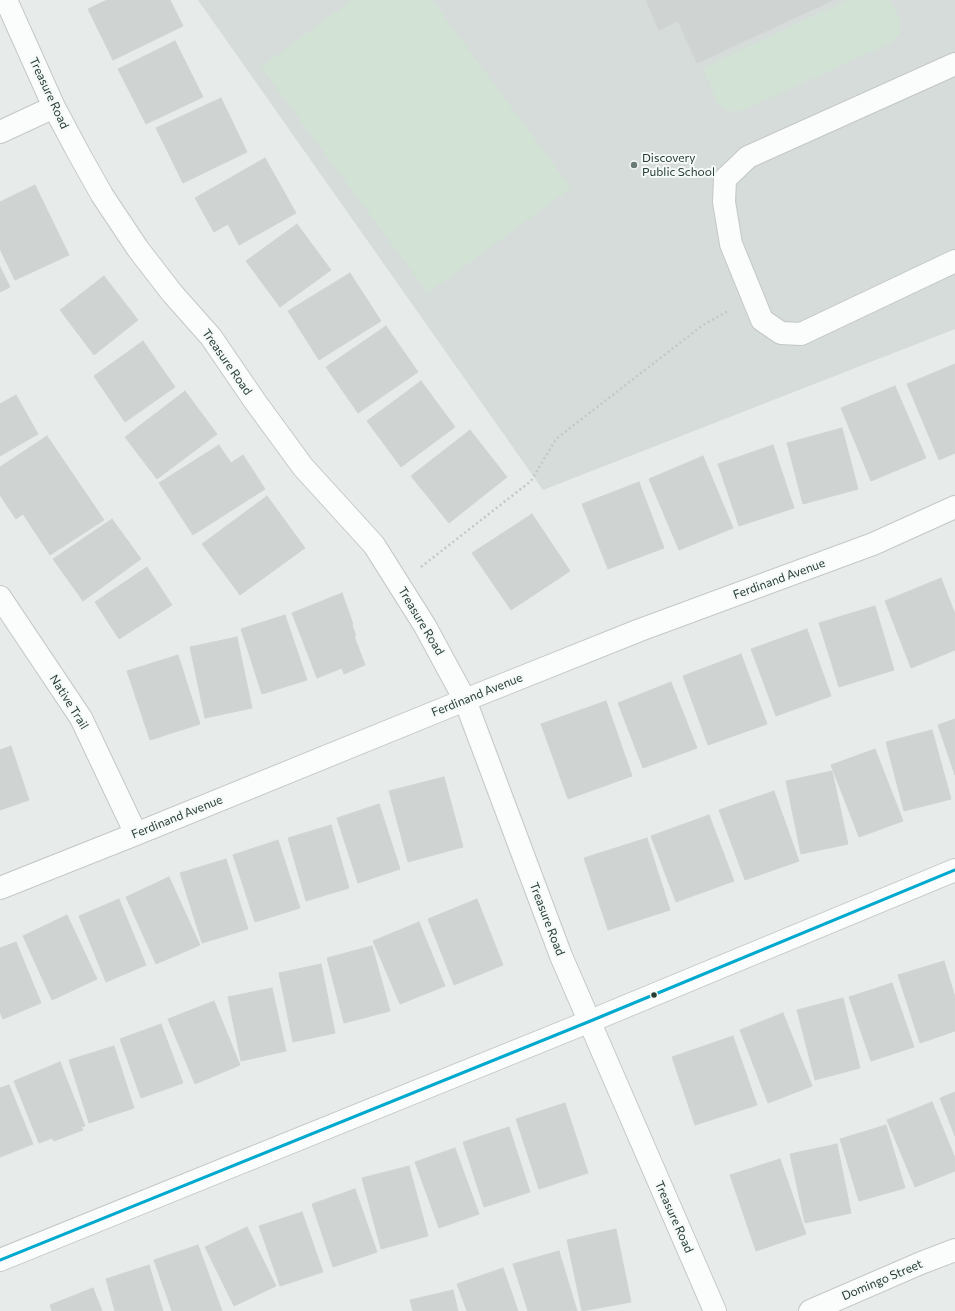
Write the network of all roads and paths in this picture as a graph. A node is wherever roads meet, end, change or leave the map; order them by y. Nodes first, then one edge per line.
1 (6, 0) edge
2 (955, 64) edge
3 (54, 107) junction
4 (0, 132) edge
5 (955, 261) edge
6 (752, 297) junction
7 (955, 507) edge
8 (399, 584) junction
9 (0, 597) edge
10 (465, 700) junction
11 (136, 834) junction
12 (955, 870) edge
13 (0, 888) edge
14 (588, 1022) junction
15 (955, 1250) edge
16 (0, 1260) edge
17 (715, 1311) edge
18 (810, 1311) edge

1 - 3 street, Treasure Road
2 - 6 street
3 - 4 street
3 - 8 street, Treasure Road
5 - 6 street
6 - 8 path
7 - 10 street, Ferdinand Avenue
8 - 10 street, Treasure Road
9 - 11 street, Native Trail
10 - 11 street, Ferdinand Avenue
10 - 14 street, Treasure Road
11 - 13 street, Ferdinand Avenue
12 - 14 street
14 - 16 street
14 - 17 street, Treasure Road
15 - 18 street, Domingo Street

